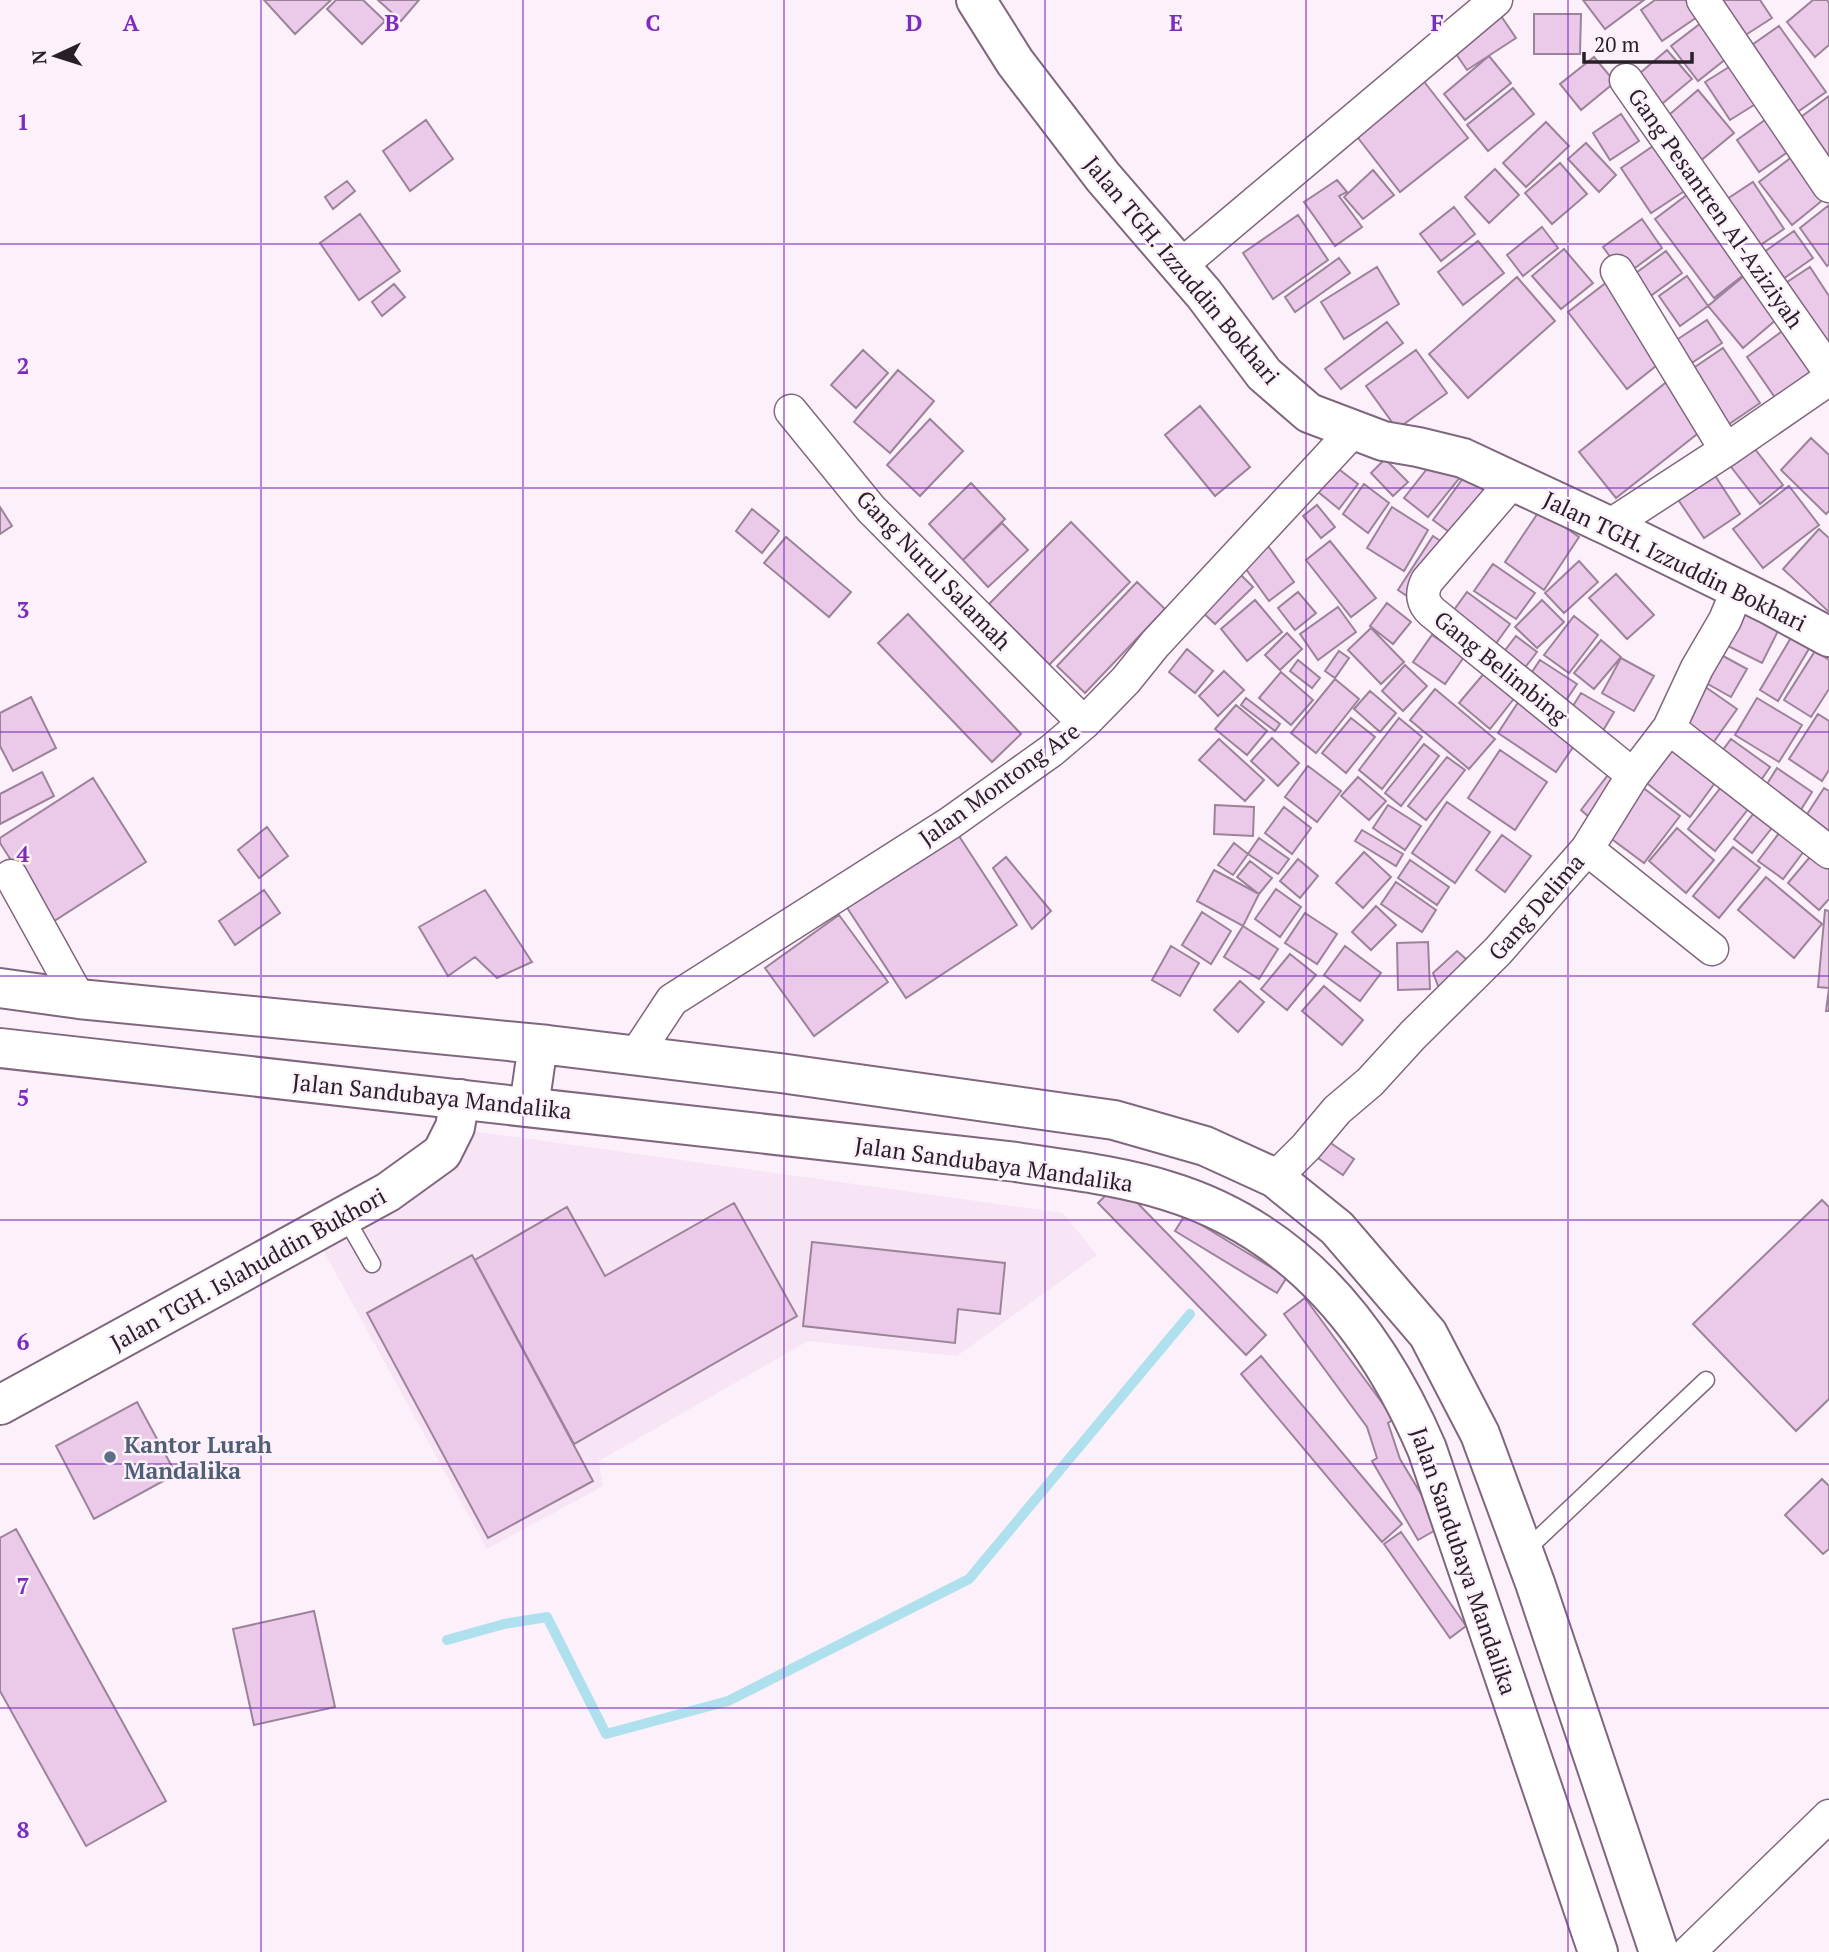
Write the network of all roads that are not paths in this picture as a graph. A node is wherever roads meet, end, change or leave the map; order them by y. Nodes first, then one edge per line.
1 (976, 0) edge
2 (1496, 0) edge
3 (1703, 0) edge
4 (1626, 80) dead end
5 (1829, 186) edge
6 (1180, 267) junction
7 (1617, 271) dead end
8 (1829, 371) edge
9 (1829, 379) edge
10 (791, 411) dead end
11 (1353, 431) junction
12 (1726, 450) junction
13 (1513, 481) junction
14 (1609, 526) junction
15 (1737, 591) junction
16 (1829, 637) edge
17 (1084, 723) junction
18 (1669, 728) junction
19 (1633, 775) junction
20 (1587, 849) junction
21 (1829, 852) edge
22 (11, 876) dead end
23 (1712, 949) dead end
24 (0, 988) edge
25 (79, 999) junction
26 (538, 1044) junction
27 (0, 1048) edge
28 (635, 1056) junction
29 (460, 1099) junction
30 (529, 1107) junction
31 (1275, 1178) junction
32 (345, 1217) junction
33 (372, 1264) dead end
34 (1706, 1380) dead end
35 (0, 1405) edge
36 (1524, 1552) junction
37 (1829, 1816) edge
38 (1598, 1952) edge
39 (1660, 1952) edge
40 (1689, 1952) edge

1 - 6 main road, Jalan TGH. Izzuddin Bokhari
2 - 6 street
3 - 5 street
4 - 8 street, Gang Pesantren Al-Aziziyah
6 - 11 main road, Jalan TGH. Izzuddin Bokhari
7 - 12 street
9 - 12 street
10 - 17 street, Gang Nurul Salamah
11 - 13 main road, Jalan TGH. Izzuddin Bokhari
11 - 17 street, Jalan Montong Are
12 - 14 street
13 - 14 main road, Jalan TGH. Izzuddin Bokhari
13 - 19 street, Gang Belimbing
14 - 15 main road, Jalan TGH. Izzuddin Bokhari
15 - 16 main road, Jalan TGH. Izzuddin Bokhari
15 - 18 street, Gang Delima
17 - 28 street, Jalan Montong Are
18 - 19 street, Gang Delima
18 - 21 street
19 - 20 street, Gang Delima
20 - 23 street
20 - 31 street, Gang Delima
22 - 25 street
24 - 25 main road
25 - 26 main road
26 - 28 main road
26 - 30 main road
27 - 29 main road, Jalan Sandubaya Mandalika
28 - 31 main road
29 - 30 main road, Jalan Sandubaya Mandalika
29 - 32 main road, Jalan TGH. Islahuddin Bukhori
30 - 38 main road, Jalan Sandubaya Mandalika
31 - 36 main road
32 - 33 lane
32 - 35 main road, Jalan TGH. Islahuddin Bukhori
34 - 36 lane
36 - 39 main road
37 - 40 street

